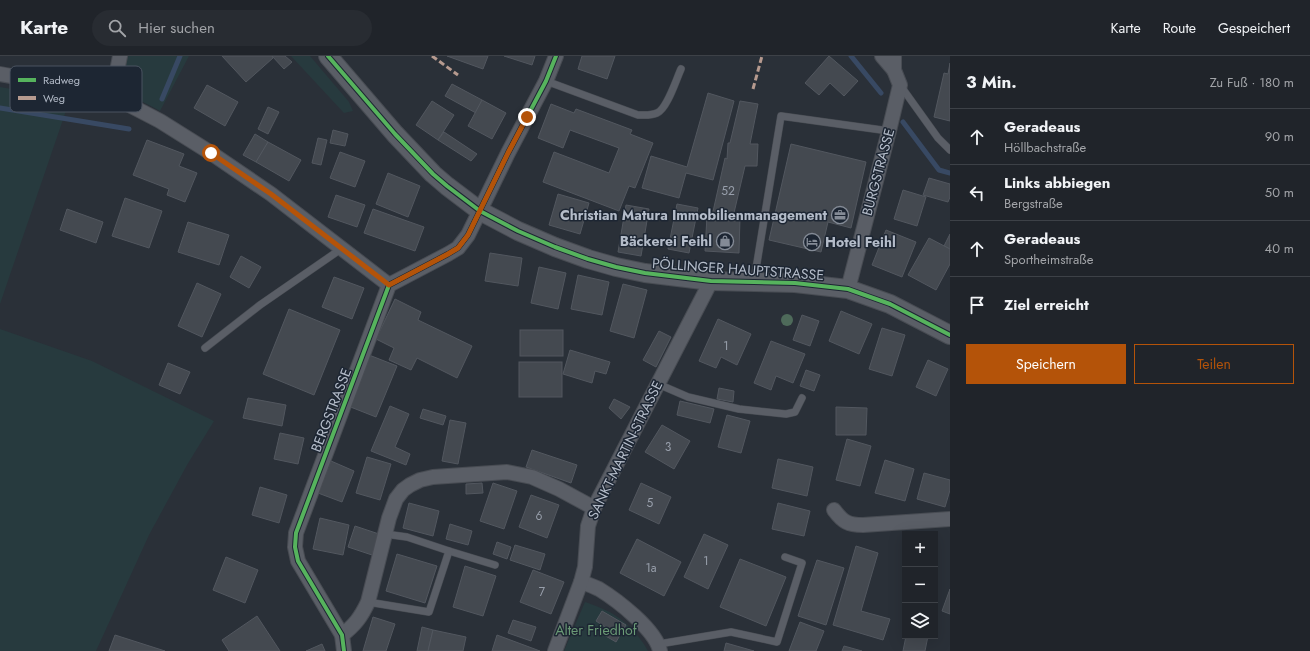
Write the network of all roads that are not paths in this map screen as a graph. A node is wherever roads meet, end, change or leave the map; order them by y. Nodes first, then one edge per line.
1 (120, 56) edge
2 (328, 56) edge
3 (556, 56) edge
4 (882, 56) edge
5 (894, 63) edge
6 (118, 66) edge
7 (681, 69) dead end
8 (0, 74) edge
9 (10, 76) edge
10 (546, 81) junction
11 (900, 84) junction
12 (142, 112) edge
13 (889, 131) junction
14 (950, 150) edge
15 (480, 212) junction
16 (341, 249) junction
17 (711, 280) junction
18 (754, 282) junction
19 (389, 285) junction
20 (848, 289) junction
21 (950, 335) edge
22 (205, 348) dead end
23 (658, 384) junction
24 (802, 398) dead end
25 (594, 508) junction
26 (834, 510) dead end
27 (950, 519) edge
28 (385, 534) junction
29 (449, 551) junction
30 (785, 557) dead end
31 (495, 565) dead end
32 (581, 582) junction
33 (368, 602) junction
34 (342, 635) junction
35 (659, 647) edge
36 (344, 651) edge
37 (555, 651) edge

1 - 6 street
2 - 15 street, PÖLLINGER HAUPTSTRASSE
3 - 10 street
4 - 5 street
5 - 11 street
7 - 10 lane
8 - 9 street
10 - 15 street
11 - 13 street, BURGSTRASSE
11 - 14 lane
12 - 16 street
13 - 18 lane
13 - 20 street, BURGSTRASSE
15 - 17 street, PÖLLINGER HAUPTSTRASSE
15 - 19 street
16 - 19 street
16 - 22 lane
17 - 18 street, PÖLLINGER HAUPTSTRASSE
17 - 23 street, SANKT-MARTIN-STRASSE
18 - 20 street, PÖLLINGER HAUPTSTRASSE
19 - 34 street, BERGSTRASSE
20 - 21 street, PÖLLINGER HAUPTSTRASSE
23 - 24 lane
23 - 25 street, SANKT-MARTIN-STRASSE
25 - 28 street
25 - 32 street, SANKT-MARTIN-STRASSE
26 - 27 street
28 - 29 lane
28 - 33 street
29 - 31 lane
29 - 33 lane
30 - 35 lane
32 - 35 street
32 - 37 street, SANKT-MARTIN-STRASSE
33 - 34 street
34 - 36 street, BERGSTRASSE

